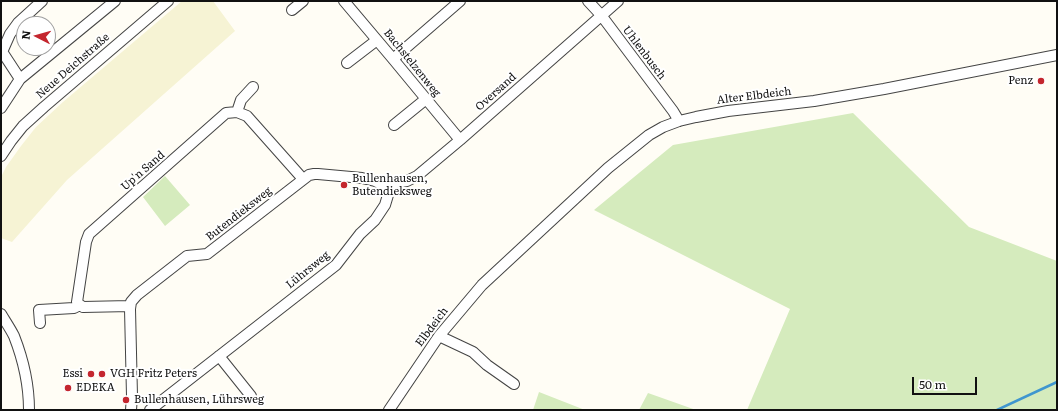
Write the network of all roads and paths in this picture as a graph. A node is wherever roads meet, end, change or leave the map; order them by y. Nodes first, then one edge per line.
1 (42, 1) edge
2 (115, 1) edge
3 (168, 1) edge
4 (303, 1) edge
5 (344, 1) edge
6 (460, 1) edge
7 (588, 1) edge
8 (618, 1) edge
9 (292, 10) dead end
10 (601, 15) junction
11 (377, 40) junction
12 (2, 51) edge
13 (1057, 55) edge
14 (393, 59) junction
15 (347, 63) dead end
16 (20, 79) junction
17 (252, 87) dead end
18 (426, 99) junction
19 (1, 108) edge
20 (237, 112) junction
21 (678, 121) junction
22 (394, 125) dead end
23 (460, 140) junction
24 (1, 156) edge
25 (303, 179) junction
26 (383, 185) junction
27 (503, 266) joint
28 (80, 305) junction
29 (130, 306) junction
30 (1, 314) edge
31 (40, 323) dead end
32 (439, 336) junction
33 (219, 356) junction
34 (514, 384) dead end
35 (250, 396) dead end
36 (29, 410) edge
37 (131, 410) edge
38 (150, 410) edge
39 (389, 410) edge

1 - 12 street
2 - 16 street
3 - 24 street, Neue Deichstraße
4 - 9 street
5 - 11 street, Bachstelzenweg
6 - 14 street
7 - 10 street, Uhlenbusch
8 - 10 street, Oversand
10 - 21 street, Uhlenbusch
10 - 23 street, Oversand
11 - 14 street, Bachstelzenweg
11 - 15 street
12 - 16 street
13 - 21 street, Alter Elbdeich
14 - 18 street, Bachstelzenweg
16 - 19 street
17 - 20 street
18 - 22 street
18 - 23 street, Bachstelzenweg
20 - 25 street
20 - 28 street, Up'n Sand
21 - 27 street, Alter Elbdeich
23 - 26 street, Oversand
25 - 26 street, Butendieksweg
25 - 29 street, Butendieksweg
26 - 33 street, Lührsweg
27 - 32 street, Elbdeich
28 - 29 street
28 - 31 street
29 - 37 street
30 - 36 street
32 - 34 street
32 - 39 street, Elbdeich
33 - 35 street
33 - 38 street, Lührsweg

